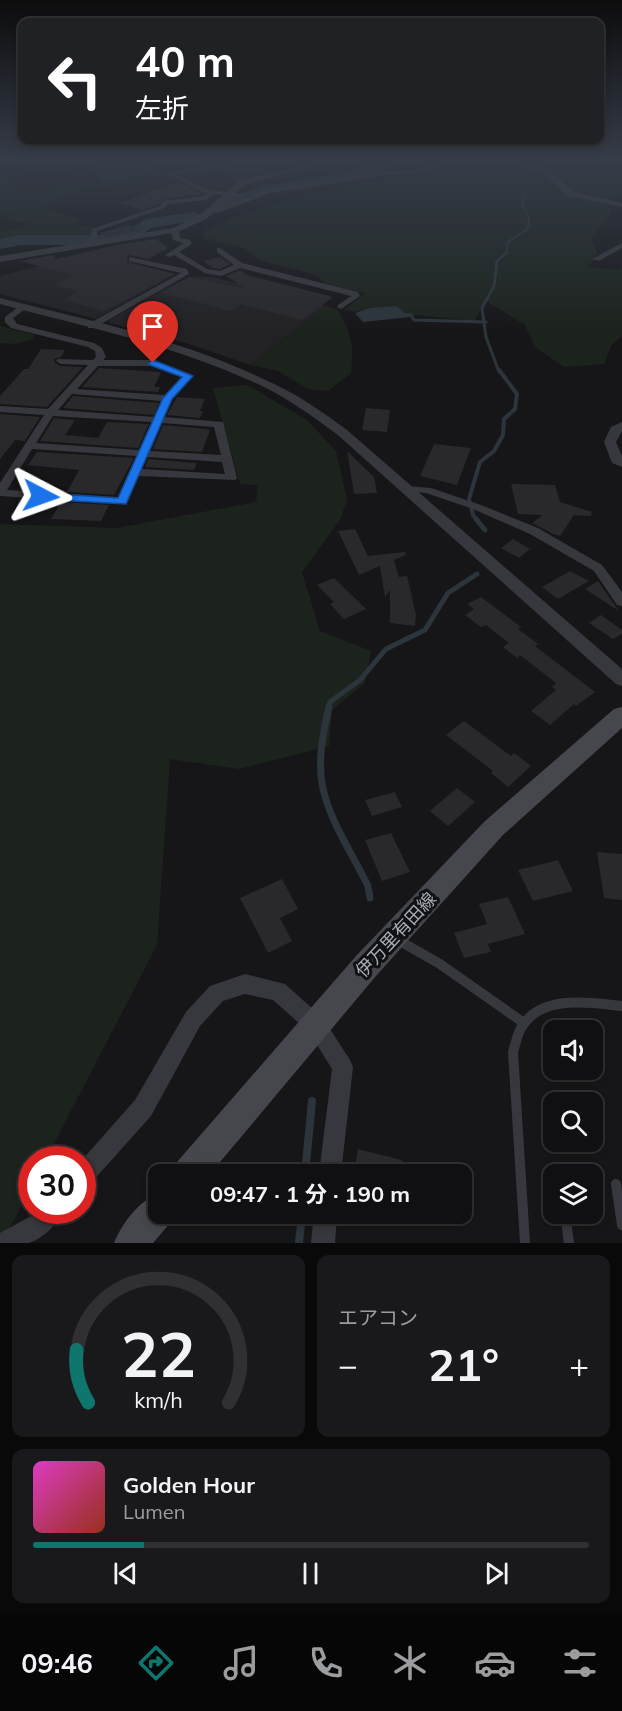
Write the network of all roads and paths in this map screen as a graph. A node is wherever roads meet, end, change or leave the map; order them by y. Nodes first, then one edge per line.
1 (132, 217) edge
2 (201, 217) edge
3 (175, 230) junction
4 (93, 242) junction
5 (622, 245) edge
6 (220, 250) dead end
7 (174, 252) junction
8 (132, 258) dead end
9 (0, 259) edge
10 (596, 259) dead end
11 (154, 264) junction
12 (239, 265) junction
13 (0, 301) edge
14 (24, 307) junction
15 (341, 307) dead end
16 (91, 326) junction
17 (61, 361) dead end
18 (95, 363) junction
19 (68, 391) junction
20 (168, 398) junction
21 (0, 409) edge
22 (50, 413) junction
23 (159, 420) junction
24 (622, 426) edge
25 (29, 446) junction
26 (143, 453) junction
27 (226, 459) junction
28 (622, 464) edge
29 (0, 469) edge
30 (14, 470) junction
31 (135, 472) junction
32 (407, 489) junction
33 (0, 493) edge
34 (622, 603) edge
35 (622, 679) edge
36 (622, 715) edge
37 (394, 937) junction
38 (622, 1006) edge
39 (524, 1023) junction
40 (316, 1025) junction
41 (96, 1160) edge
42 (198, 1164) edge
43 (331, 1164) edge
44 (616, 1184) dead end
45 (148, 1223) edge
46 (39, 1224) edge
47 (325, 1224) edge
48 (622, 1225) edge
49 (567, 1228) dead end
50 (5, 1243) edge
51 (131, 1243) edge
52 (323, 1243) edge
53 (525, 1243) edge
54 (569, 1243) edge

1 - 4 street
2 - 3 street
3 - 4 street
3 - 7 street
4 - 9 street
5 - 10 street
6 - 12 street
7 - 11 street
7 - 12 street
8 - 11 street
11 - 16 street
12 - 15 street
13 - 14 street
14 - 16 street
14 - 18 street
16 - 32 street
17 - 18 street
18 - 19 street
18 - 20 street
19 - 20 street
19 - 22 street
20 - 23 street
21 - 22 street
22 - 23 street
22 - 25 street
23 - 26 street
23 - 27 street
24 - 28 street
25 - 26 street
25 - 30 street
26 - 27 street
26 - 31 street
27 - 31 street
29 - 30 street
30 - 33 street
31 - 33 street
32 - 34 street
32 - 35 street
36 - 37 main road, 伊万里有田線
37 - 39 lane
37 - 40 main road, 伊万里有田線
38 - 39 lane
39 - 53 lane
40 - 41 street
40 - 42 main road, 伊万里有田線
40 - 43 street
44 - 48 lane
45 - 51 main road
46 - 50 street
47 - 52 street
49 - 54 lane

